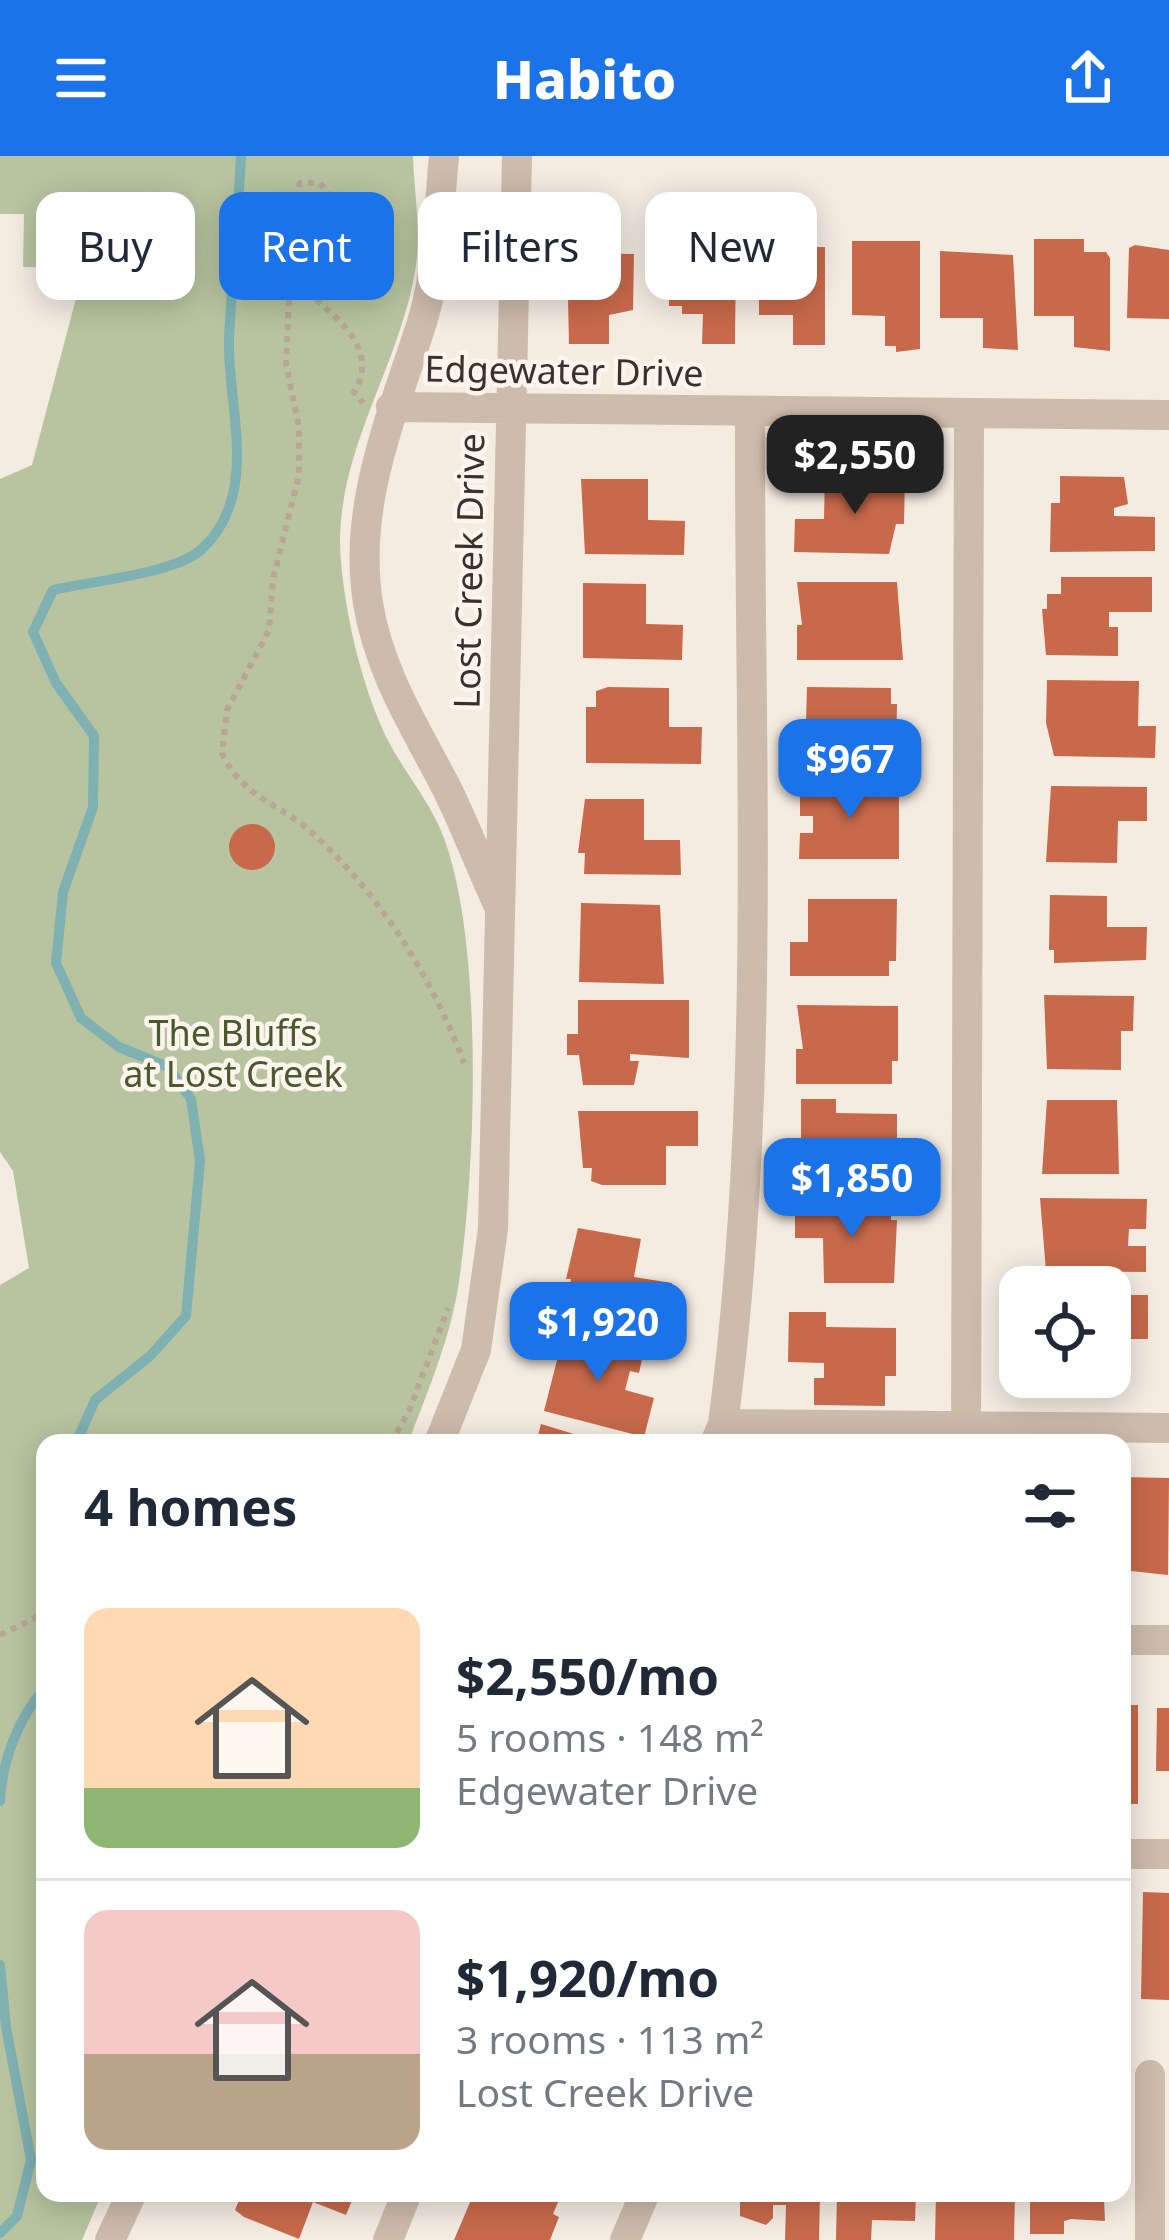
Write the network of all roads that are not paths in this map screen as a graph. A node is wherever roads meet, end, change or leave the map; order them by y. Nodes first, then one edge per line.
1 (443, 156) edge
2 (517, 156) edge
3 (391, 407) junction
4 (511, 411) junction
5 (750, 412) junction
6 (969, 414) junction
7 (1169, 416) edge
8 (503, 916) junction
9 (1169, 1428) edge
10 (443, 1434) edge
11 (719, 1434) edge
12 (966, 1434) edge
13 (995, 1434) edge
14 (1131, 1640) edge
15 (1169, 1640) edge
16 (1131, 1854) edge
17 (1169, 1854) edge
18 (1147, 2075) edge
19 (128, 2202) edge
20 (403, 2202) edge
21 (641, 2202) edge
22 (110, 2240) edge
23 (388, 2240) edge
24 (626, 2240) edge
25 (1150, 2240) edge

1 - 3 street, Lost Creek Drive
2 - 4 street, Lost Creek Drive
3 - 4 street, Edgewater Drive
3 - 8 street, Lost Creek Drive
4 - 5 street, Edgewater Drive
4 - 8 street, Lost Creek Drive
5 - 6 street, Edgewater Drive
5 - 11 street
6 - 7 street, Edgewater Drive
6 - 12 street
8 - 10 street, Lost Creek Drive
9 - 13 street
14 - 15 street
16 - 17 street
18 - 25 street
19 - 22 street
20 - 23 street
21 - 24 street

